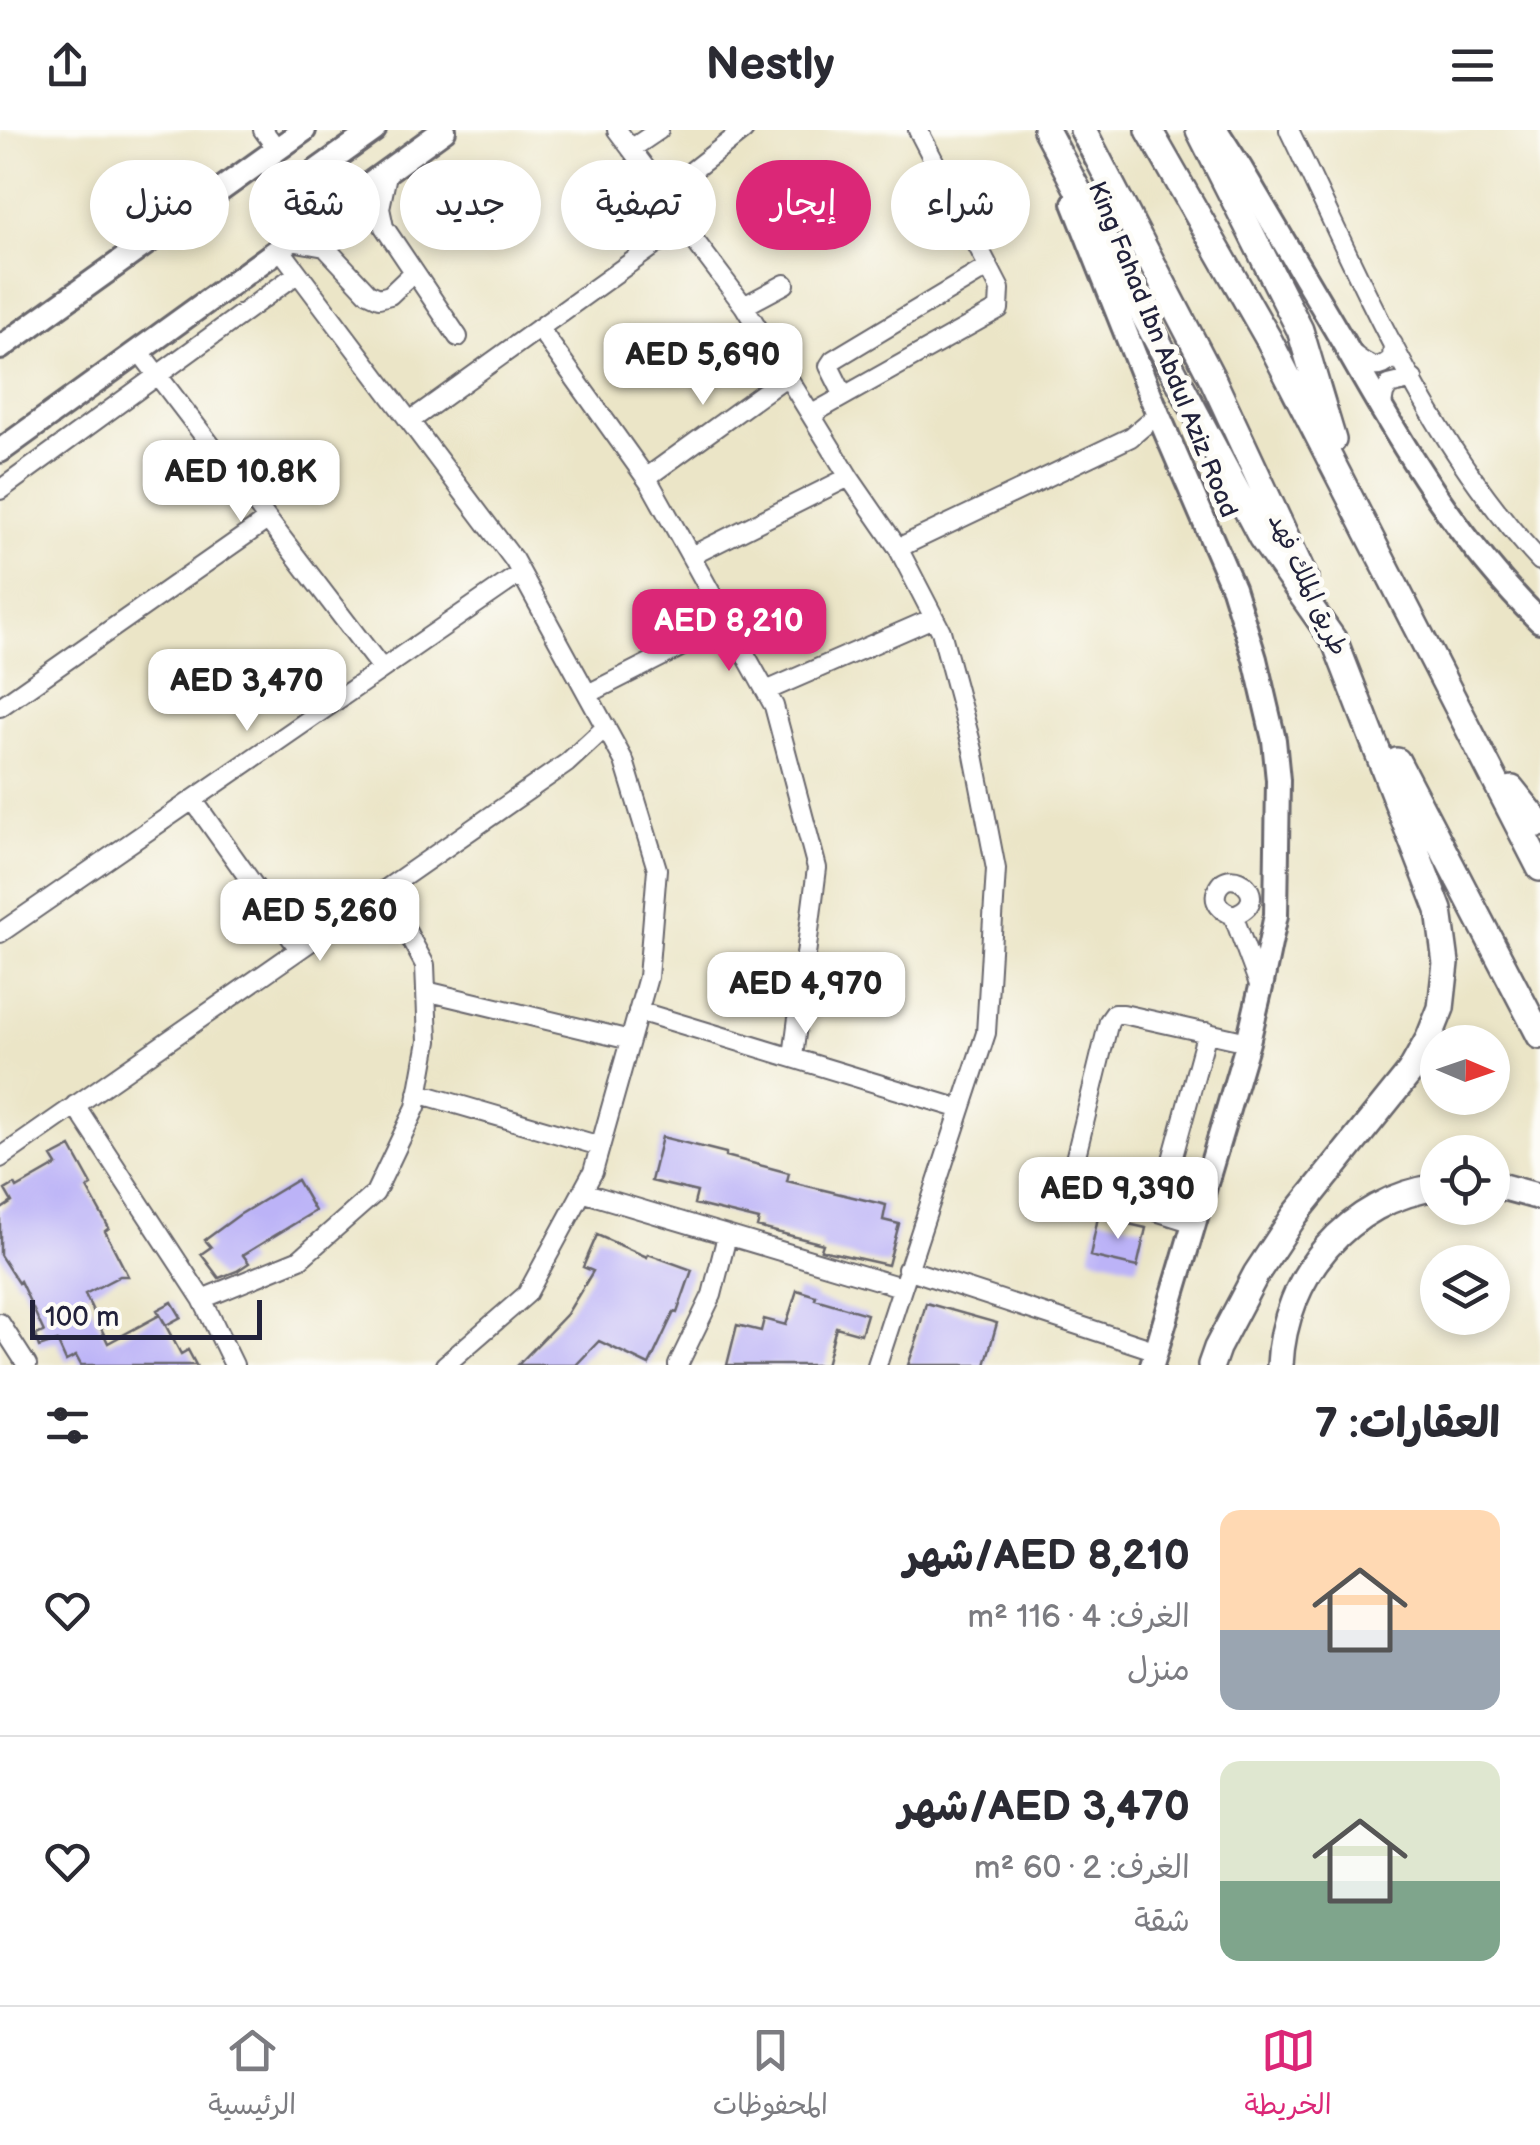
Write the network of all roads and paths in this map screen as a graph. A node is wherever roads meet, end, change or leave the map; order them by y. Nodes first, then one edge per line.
1 (304, 130) edge
2 (374, 130) edge
3 (444, 130) edge
4 (618, 130) edge
5 (660, 130) edge
6 (744, 130) edge
7 (918, 130) edge
8 (1045, 130) edge
9 (1083, 130) edge
10 (1149, 130) edge
11 (1198, 130) edge
12 (1216, 130) edge
13 (1226, 130) edge
14 (1290, 130) edge
15 (270, 140) edge
16 (631, 150) junction
17 (332, 160) edge
18 (639, 160) edge
19 (706, 160) edge
20 (1241, 169) junction
21 (388, 170) junction
22 (380, 176) edge
23 (380, 208) joint
24 (278, 250) edge
25 (287, 250) edge
26 (328, 250) edge
27 (647, 250) edge
28 (702, 250) edge
29 (988, 266) junction
30 (298, 273) junction
31 (413, 273) junction
32 (785, 284) dead end
33 (744, 306) junction
34 (539, 328) junction
35 (458, 336) dead end
36 (1393, 344) junction
37 (0, 348) edge
38 (139, 351) junction
39 (1348, 351) junction
40 (157, 375) junction
41 (788, 376) junction
42 (1412, 379) junction
43 (844, 396) junction
44 (1381, 412) junction
45 (812, 414) junction
46 (1158, 414) junction
47 (410, 422) junction
48 (0, 451) edge
49 (646, 478) junction
50 (850, 478) junction
51 (0, 490) edge
52 (1352, 502) junction
53 (267, 520) junction
54 (898, 548) junction
55 (691, 556) junction
56 (1540, 561) edge
57 (521, 573) junction
58 (933, 618) junction
59 (1540, 621) edge
60 (728, 623) junction
61 (1335, 642) junction
62 (382, 669) junction
63 (766, 691) junction
64 (588, 694) junction
65 (0, 708) edge
66 (606, 727) junction
67 (1476, 744) junction
68 (193, 800) junction
69 (1540, 824) edge
70 (1540, 868) edge
71 (384, 890) junction
72 (1233, 914) dead end
73 (0, 934) edge
74 (299, 949) junction
75 (1260, 987) junction
76 (426, 990) junction
77 (638, 1010) junction
78 (1207, 1032) junction
79 (1540, 1036) edge
80 (630, 1040) junction
81 (1248, 1042) junction
82 (792, 1058) junction
83 (418, 1093) junction
84 (75, 1105) junction
85 (961, 1109) junction
86 (600, 1146) junction
87 (0, 1158) edge
88 (1510, 1188) edge
89 (1420, 1191) edge
90 (582, 1192) junction
91 (1540, 1196) edge
92 (1158, 1212) junction
93 (1194, 1223) junction
94 (727, 1236) junction
95 (904, 1278) junction
96 (202, 1299) junction
97 (0, 1323) edge
98 (1154, 1358) edge
99 (27, 1365) edge
100 (234, 1365) edge
101 (446, 1365) edge
102 (678, 1365) edge
103 (877, 1365) edge
104 (1211, 1365) edge
105 (1280, 1365) edge

1 - 15 main road
2 - 17 main road
3 - 21 main road
4 - 16 street
5 - 16 street
6 - 19 street
7 - 29 street
8 - 46 main road, King Fahad Ibn Abdul Aziz Road
8 - 61 highway
9 - 61 highway, طريق الملك فهد
10 - 52 highway
11 - 52 highway
12 - 20 main road
13 - 20 street
14 - 36 street
15 - 37 main road
16 - 18 street
20 - 39 main road
21 - 22 main road
21 - 23 street
23 - 31 street
24 - 38 main road
25 - 30 street
26 - 31 street
27 - 34 street
28 - 33 street
29 - 43 street
29 - 43 street
30 - 40 street
30 - 47 street
31 - 35 street
32 - 33 street
33 - 41 street
34 - 47 street
34 - 49 street
36 - 39 street
36 - 42 street
38 - 40 street
38 - 48 main road
39 - 44 main road
40 - 51 street
40 - 53 street
41 - 45 street
41 - 49 street
42 - 44 street
42 - 56 street
43 - 45 street
44 - 59 main road
45 - 50 street
46 - 54 street
46 - 75 main road, King Fahad Ibn Abdul Aziz Road
47 - 57 street
49 - 55 street
50 - 54 street
50 - 55 street
52 - 67 highway
53 - 62 street
53 - 65 street
54 - 58 street
55 - 60 street
57 - 62 street
57 - 64 street
58 - 63 street
58 - 85 street
60 - 63 street
60 - 64 street
61 - 79 highway, طريق الملك فهد
61 - 104 highway
62 - 68 street
63 - 82 street
64 - 66 street
66 - 71 street
66 - 77 street
67 - 69 highway
67 - 70 highway
68 - 73 street
68 - 74 street
71 - 74 street
71 - 76 street
72 - 75 street
74 - 84 street
75 - 81 main road, King Fahad Ibn Abdul Aziz Road
76 - 80 street
76 - 83 street
77 - 80 street
77 - 82 street
78 - 81 street
78 - 92 street
78 - 92 street
80 - 86 street
81 - 93 main road, King Fahad Ibn Abdul Aziz Road
82 - 85 street
83 - 86 street
83 - 96 street
84 - 87 street
84 - 96 street
85 - 95 street
86 - 90 street
88 - 91 highway
89 - 105 highway
90 - 94 street
90 - 101 street
92 - 93 street
93 - 98 main road, King Fahad Ibn Abdul Aziz Road
94 - 95 street
94 - 102 street
95 - 98 street
95 - 103 street
96 - 100 street
97 - 99 street

